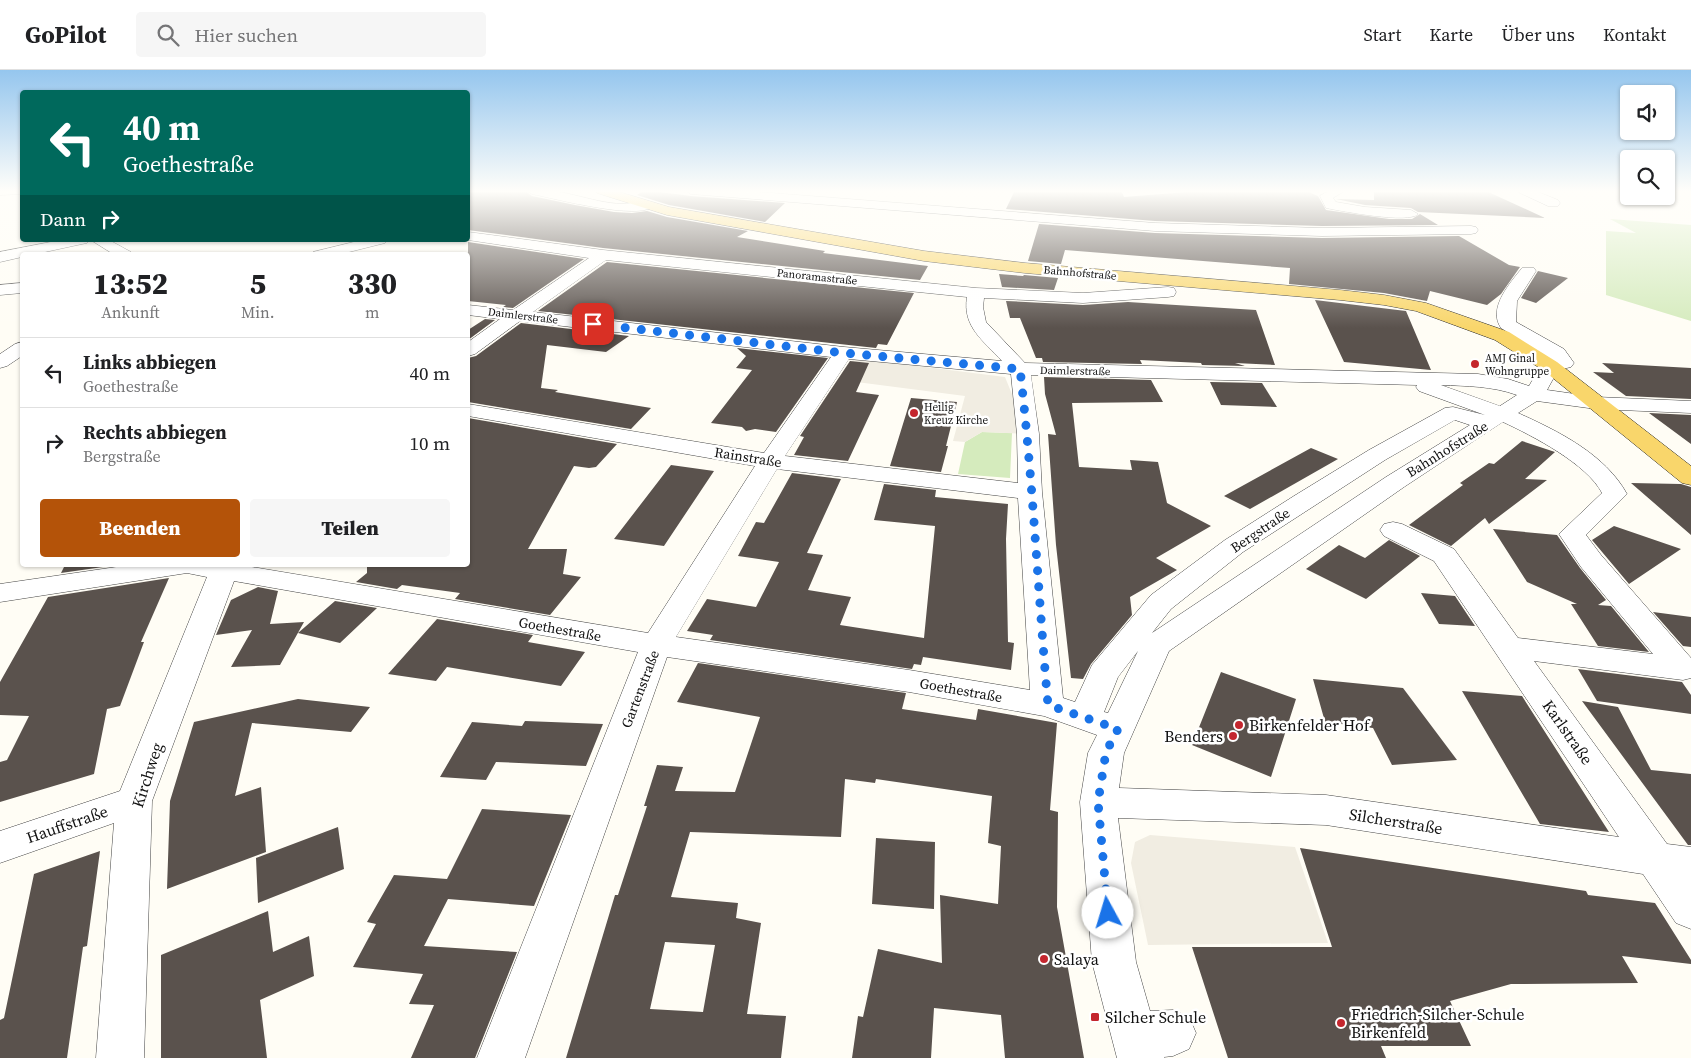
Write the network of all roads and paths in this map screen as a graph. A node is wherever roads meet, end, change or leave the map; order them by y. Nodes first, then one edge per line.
1 (470, 236) edge
2 (807, 236) edge
3 (72, 242) edge
4 (102, 242) edge
5 (372, 242) edge
6 (24, 252) edge
7 (120, 252) edge
8 (330, 252) edge
9 (20, 253) edge
10 (603, 255) junction
11 (0, 257) edge
12 (1528, 271) dead end
13 (20, 288) edge
14 (0, 290) edge
15 (1168, 292) dead end
16 (976, 293) junction
17 (470, 310) edge
18 (516, 315) junction
19 (20, 349) edge
20 (470, 349) edge
21 (0, 362) edge
22 (840, 366) junction
23 (1550, 366) junction
24 (1020, 369) junction
25 (1396, 378) junction
26 (1596, 404) junction
27 (1691, 408) edge
28 (1510, 409) junction
29 (470, 410) edge
30 (770, 461) junction
31 (1691, 478) edge
32 (1030, 492) junction
33 (1393, 530) dead end
34 (173, 567) edge
35 (212, 567) edge
36 (225, 568) edge
37 (0, 592) edge
38 (656, 645) junction
39 (1508, 646) junction
40 (1048, 705) junction
41 (1101, 724) junction
42 (134, 801) junction
43 (1098, 802) junction
44 (0, 847) edge
45 (1674, 862) edge
46 (1691, 910) edge
47 (1150, 1042) edge
48 (120, 1058) edge
49 (501, 1058) edge

1 - 10 street, Panoramastraße
2 - 23 main road, Bahnhofstraße
3 - 6 street
4 - 7 street
5 - 8 street
9 - 11 street
10 - 16 street, Panoramastraße
10 - 18 street
12 - 23 street, Bahnhofstraße
13 - 14 street
15 - 16 street, Panoramastraße
16 - 24 street
17 - 18 street, Daimlerstraße
18 - 20 street
18 - 22 street, Daimlerstraße
19 - 21 street
22 - 24 street, Daimlerstraße
22 - 30 street, Gartenstraße
23 - 26 main road, Bahnhofstraße
23 - 28 street, Bahnhofstraße
24 - 25 street, Daimlerstraße
24 - 32 street
25 - 28 street
25 - 28 street, Daimlerstraße
26 - 27 street
26 - 28 street
26 - 31 main road, Bahnhofstraße
28 - 39 street
28 - 41 street, Bahnhofstraße
28 - 41 street, Bergstraße
29 - 30 street, Rainstraße
30 - 32 street, Rainstraße
30 - 38 street, Gartenstraße
32 - 40 street
33 - 39 street, Karlstraße
34 - 37 street, Goethestraße
35 - 36 street, Goethestraße
36 - 38 street, Goethestraße
36 - 42 street, Kirchweg
38 - 40 street, Goethestraße
38 - 49 street, Gartenstraße
39 - 45 street, Karlstraße
40 - 41 street, Goethestraße
41 - 43 street
42 - 44 street, Hauffstraße
42 - 48 street, Kirchweg
43 - 45 street, Silcherstraße
43 - 47 street
45 - 46 street, Karlstraße

